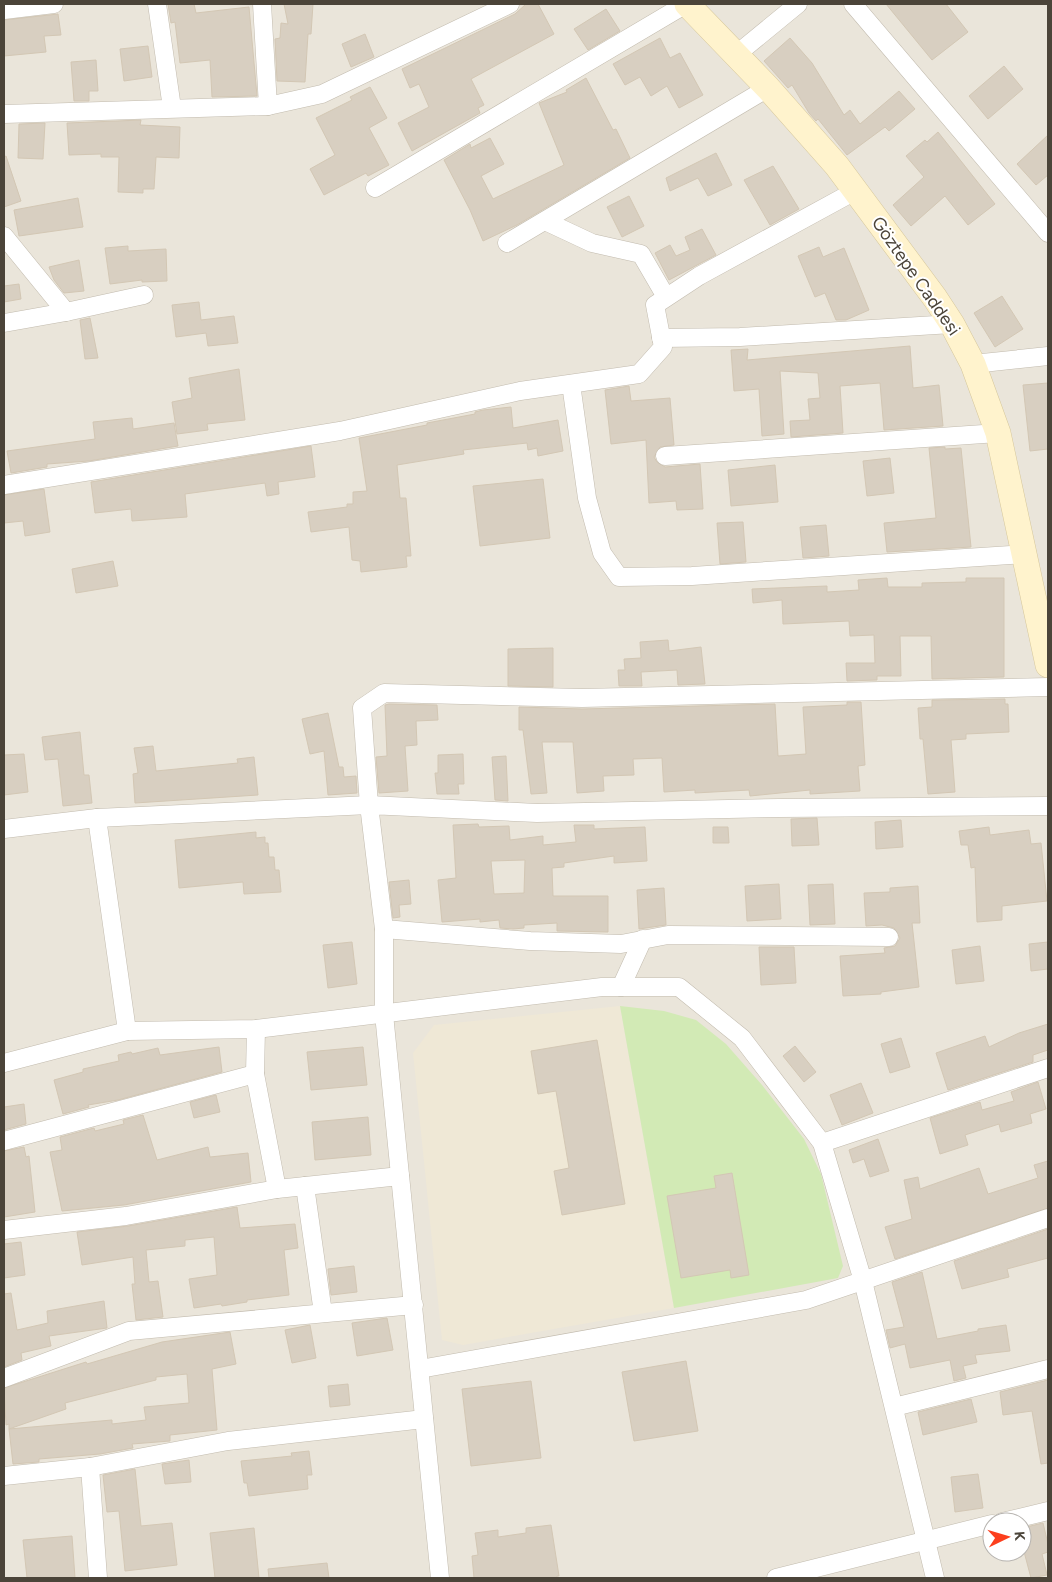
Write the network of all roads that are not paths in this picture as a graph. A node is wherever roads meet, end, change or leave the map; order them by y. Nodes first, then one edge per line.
1 (54, 4) edge
2 (157, 4) edge
3 (262, 4) edge
4 (510, 4) edge
5 (687, 4) edge
6 (798, 4) edge
7 (853, 4) edge
8 (4, 10) edge
9 (737, 54) junction
10 (768, 88) junction
11 (268, 106) junction
12 (172, 108) junction
13 (4, 114) edge
14 (375, 188) dead end
15 (855, 191) junction
16 (545, 221) junction
17 (1048, 233) edge
18 (6, 242) edge
19 (507, 244) dead end
20 (144, 295) dead end
21 (666, 297) junction
22 (66, 312) junction
23 (4, 322) edge
24 (952, 324) junction
25 (661, 338) junction
26 (1048, 356) edge
27 (973, 364) junction
28 (571, 384) junction
29 (998, 433) junction
30 (665, 456) dead end
31 (4, 485) edge
32 (1024, 554) junction
33 (1042, 601) edge
34 (1048, 665) edge
35 (1048, 686) edge
36 (369, 805) junction
37 (1048, 806) edge
38 (97, 818) junction
39 (4, 829) edge
40 (384, 929) junction
41 (889, 937) dead end
42 (643, 939) junction
43 (622, 987) junction
44 (384, 1014) junction
45 (256, 1029) junction
46 (127, 1031) junction
47 (4, 1063) edge
48 (1048, 1068) edge
49 (254, 1074) junction
50 (4, 1141) edge
51 (822, 1143) junction
52 (400, 1176) junction
53 (305, 1186) junction
54 (277, 1189) junction
55 (1048, 1218) edge
56 (4, 1230) edge
57 (863, 1281) junction
58 (414, 1305) junction
59 (323, 1314) junction
60 (420, 1369) junction
61 (1048, 1369) edge
62 (4, 1378) edge
63 (894, 1407) junction
64 (424, 1419) junction
65 (90, 1467) junction
66 (4, 1476) edge
67 (1048, 1511) edge
68 (1032, 1515) edge
69 (982, 1526) edge
70 (926, 1540) junction
71 (98, 1578) edge
72 (440, 1578) edge
73 (776, 1578) edge
74 (935, 1578) edge

1 - 8 street
2 - 12 street
3 - 11 street
4 - 11 street
5 - 9 street, Göztepe Caddesi
5 - 14 street
6 - 9 street
7 - 17 street
9 - 10 street, Göztepe Caddesi
10 - 15 street, Göztepe Caddesi
10 - 16 street
11 - 12 street
12 - 13 street
15 - 21 street
15 - 24 street, Göztepe Caddesi
16 - 19 street
16 - 21 street
18 - 22 street
20 - 22 street
21 - 25 street
22 - 23 street
24 - 25 street
24 - 27 street, Göztepe Caddesi
25 - 28 street
26 - 27 street
27 - 29 street, Göztepe Caddesi
28 - 31 street
28 - 32 street
29 - 30 street
29 - 32 street, Göztepe Caddesi
32 - 33 street, Göztepe Caddesi
33 - 34 street, Göztepe Caddesi
35 - 36 street
36 - 37 street
36 - 38 street
36 - 40 street
38 - 39 street
38 - 46 street
40 - 42 street
40 - 44 street
41 - 42 street
42 - 43 street
43 - 44 street
43 - 51 street
44 - 45 street
44 - 52 street
45 - 46 street
45 - 49 street
46 - 47 street
48 - 51 street
49 - 50 street
49 - 54 street
51 - 57 street
52 - 53 street
52 - 58 street
53 - 54 street
53 - 59 street
54 - 56 street
55 - 57 street
57 - 60 street
57 - 63 street
58 - 59 street
58 - 60 street
59 - 62 street
60 - 64 street
61 - 63 street
63 - 70 street
64 - 65 street
64 - 72 street
65 - 66 street
65 - 71 street
67 - 68 street
69 - 70 street
70 - 73 street
70 - 74 street

